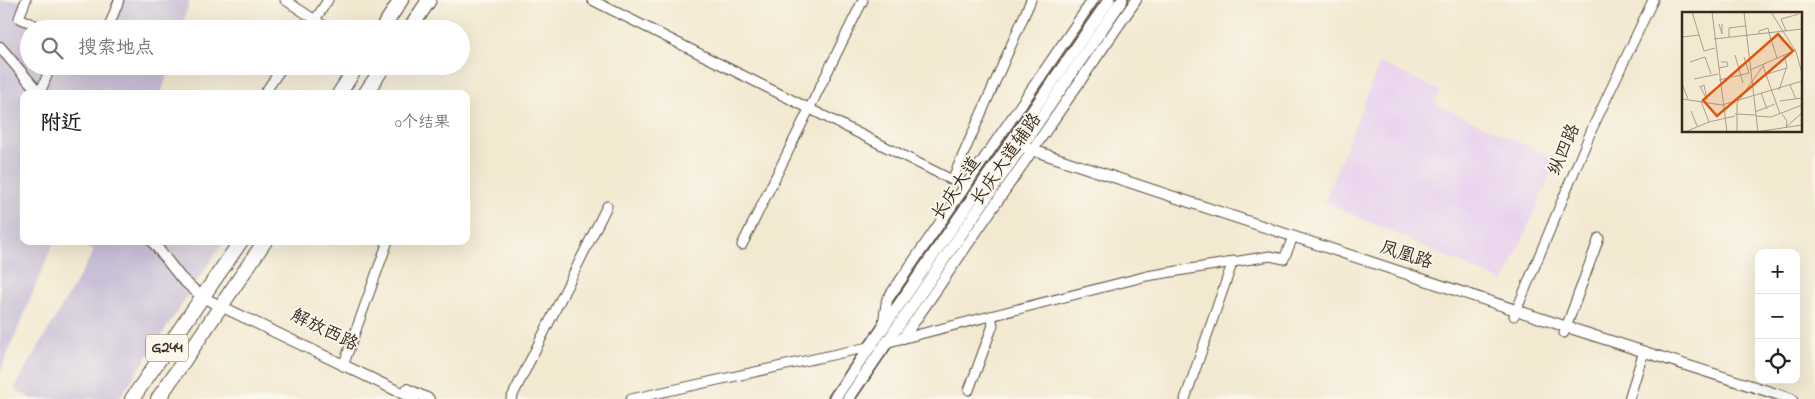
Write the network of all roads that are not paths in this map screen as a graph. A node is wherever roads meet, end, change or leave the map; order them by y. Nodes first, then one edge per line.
1 (26, 0) edge
2 (120, 0) edge
3 (286, 0) edge
4 (328, 0) edge
5 (402, 0) edge
6 (429, 0) edge
7 (592, 0) edge
8 (863, 0) edge
9 (1031, 0) edge
10 (1094, 0) edge
11 (1109, 0) edge
12 (1122, 0) edge
13 (1136, 0) edge
14 (1648, 0) edge
15 (1653, 0) edge
16 (24, 20) edge
17 (112, 20) edge
18 (315, 20) joint
19 (388, 20) edge
20 (416, 20) edge
21 (0, 47) edge
22 (20, 70) edge
23 (24, 75) edge
24 (47, 75) edge
25 (277, 75) edge
26 (351, 75) edge
27 (378, 75) edge
28 (37, 90) edge
29 (42, 90) edge
30 (267, 90) edge
31 (342, 90) edge
32 (368, 90) edge
33 (809, 109) junction
34 (1008, 145) junction
35 (1026, 151) junction
36 (607, 206) dead end
37 (1599, 238) dead end
38 (1291, 242) junction
39 (155, 245) edge
40 (238, 245) edge
41 (262, 245) edge
42 (387, 245) edge
43 (742, 245) dead end
44 (1233, 261) junction
45 (204, 294) junction
46 (223, 303) junction
47 (1514, 313) junction
48 (991, 316) junction
49 (883, 328) junction
50 (1565, 330) junction
51 (903, 338) junction
52 (886, 342) junction
53 (870, 347) junction
54 (1642, 357) junction
55 (344, 363) junction
56 (969, 390) dead end
57 (132, 399) edge
58 (158, 399) edge
59 (414, 399) edge
60 (429, 399) edge
61 (511, 399) edge
62 (631, 399) edge
63 (834, 399) edge
64 (848, 399) edge
65 (1185, 399) edge
66 (1629, 399) edge
67 (1772, 399) edge
68 (1792, 399) edge

1 - 16 street
2 - 17 street
3 - 18 street
4 - 18 street
5 - 19 highway
6 - 20 highway
7 - 33 street
8 - 33 street
9 - 33 street
10 - 49 street, 长庆大道辅路
11 - 34 main road, 长庆大道
12 - 35 main road, 长庆大道
13 - 35 street, 长庆大道辅路
14 - 47 street, 纵四路
15 - 47 street, 纵四路
21 - 22 street
23 - 28 street
24 - 29 street
25 - 30 street
26 - 31 highway
27 - 32 highway
33 - 43 street
34 - 35 street, 凤凰路
34 - 49 main road, 长庆大道
35 - 38 street, 凤凰路
35 - 47 street, 凤凰路
35 - 51 street, 长庆大道辅路
35 - 52 main road, 长庆大道
36 - 61 street
37 - 50 street
38 - 44 street
38 - 47 street, 凤凰路
39 - 45 street, 解放西路
40 - 45 highway, G244
41 - 46 highway, G244
42 - 55 street
44 - 48 street
44 - 65 street
45 - 46 street, 解放西路
45 - 57 highway, G244
46 - 55 street, 解放西路
46 - 58 highway, G244
47 - 50 street, 凤凰路
48 - 51 street
48 - 56 street
49 - 53 main road, 长庆大道
50 - 54 street, 凤凰路
50 - 68 street, 凤凰路
51 - 52 street
52 - 53 street
52 - 64 main road, 长庆大道
53 - 62 street
53 - 63 main road, 长庆大道
54 - 66 street
54 - 67 street, 凤凰路
55 - 59 street, 解放西路
55 - 60 street, 解放西路

